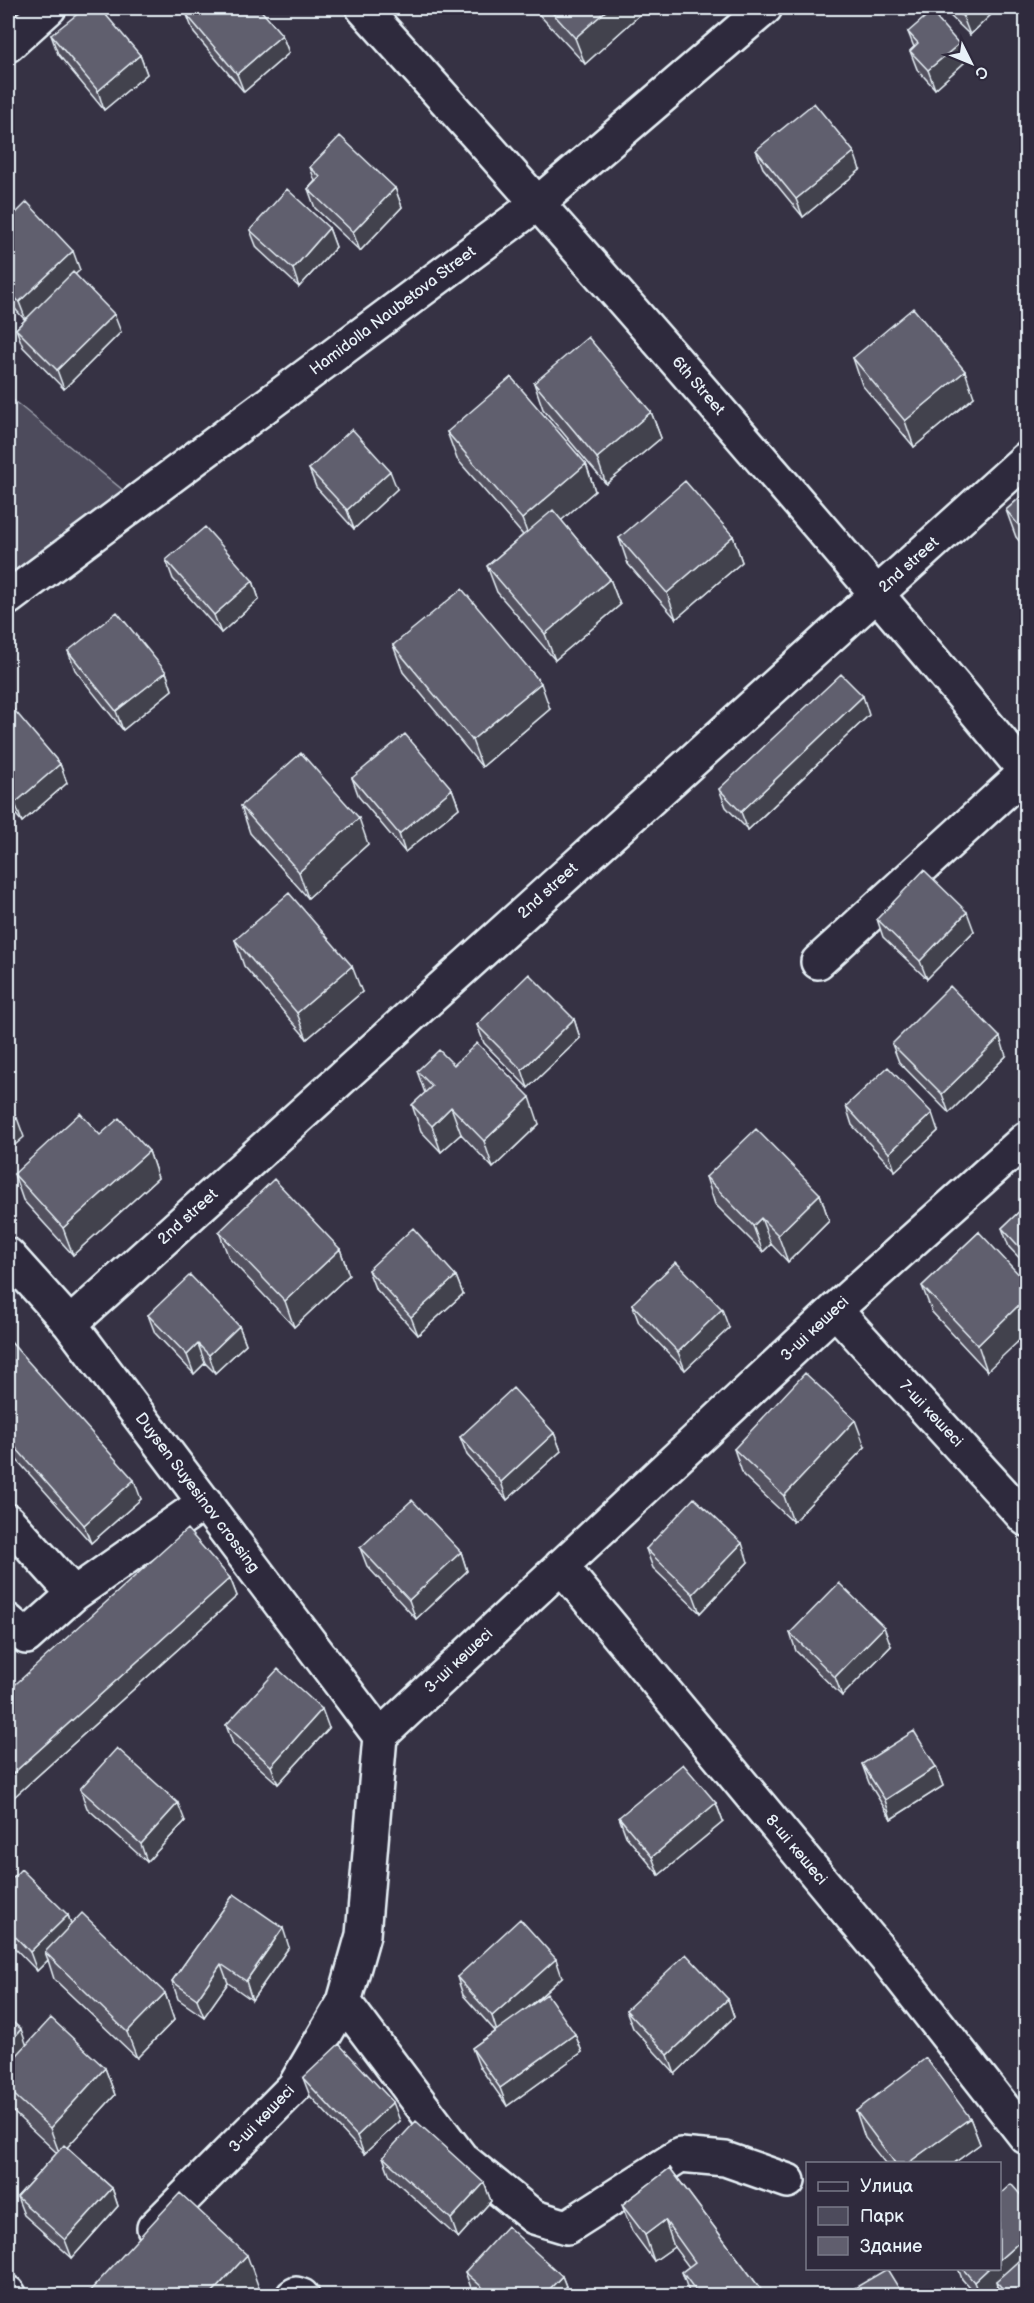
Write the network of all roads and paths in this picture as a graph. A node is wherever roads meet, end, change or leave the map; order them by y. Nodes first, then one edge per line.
1 (49, 8) edge
2 (363, 8) edge
3 (765, 8) edge
4 (8, 45) edge
5 (538, 203) junction
6 (1026, 459) edge
7 (878, 593) junction
8 (8, 598) edge
9 (1026, 771) edge
10 (818, 962) dead end
11 (1026, 1139) edge
12 (8, 1255) edge
13 (835, 1310) junction
14 (70, 1324) junction
15 (205, 1502) junction
16 (1026, 1518) edge
17 (8, 1521) edge
18 (561, 1566) junction
19 (74, 1594) junction
20 (8, 1621) edge
21 (380, 1736) junction
22 (344, 2002) junction
23 (1026, 2137) edge
24 (788, 2181) dead end
25 (137, 2245) edge
26 (293, 2295) edge
27 (302, 2295) edge

1 - 4 street
2 - 5 street, 6th Street
3 - 5 street, Hamidolla Naubetova Street
5 - 7 street, 6th Street
5 - 8 street, Hamidolla Naubetova Street
6 - 7 street, 2nd street
7 - 9 street, 6th Street
7 - 14 street, 2nd street
9 - 10 street
11 - 13 street, 3-ші көшесі
12 - 14 street, Duysen Suyesinov crossing
13 - 16 street, 7-ші көшесі
13 - 18 street, 3-ші көшесі
14 - 15 street, Duysen Suyesinov crossing
15 - 19 street
15 - 21 street, Duysen Suyesinov crossing
17 - 19 street
18 - 21 street, 3-ші көшесі
18 - 23 street, 8-ші көшесі
19 - 20 street
21 - 22 street, 3-ші көшесі
22 - 24 street
22 - 25 street, 3-ші көшесі
26 - 27 street

